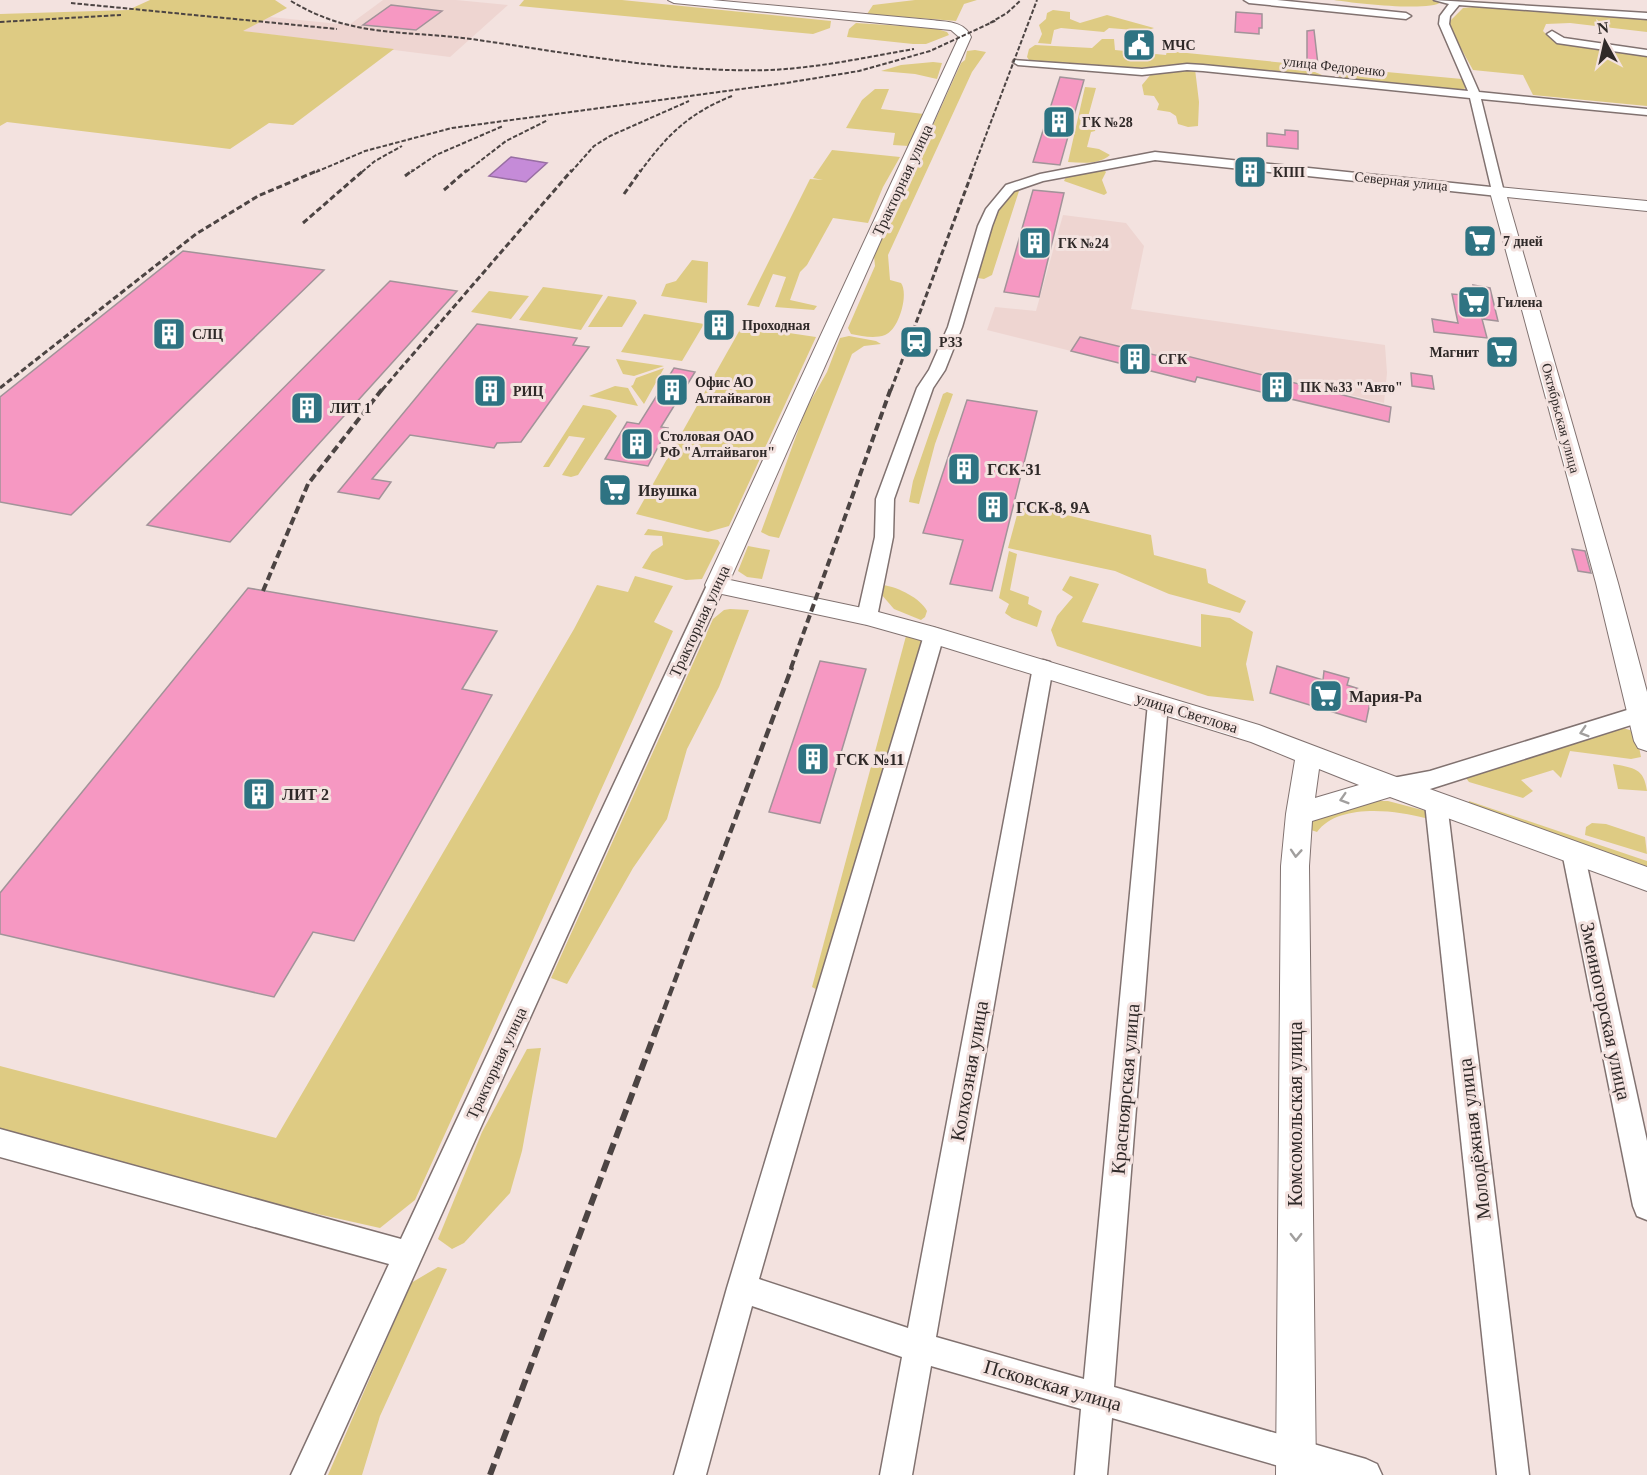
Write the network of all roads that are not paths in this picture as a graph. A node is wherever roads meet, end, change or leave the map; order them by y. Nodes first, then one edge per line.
1 (674, 0) edge
2 (1250, 0) edge
3 (1439, 0) edge
4 (1456, 1) edge
5 (1323, 4) edge
6 (1560, 5) edge
7 (1406, 16) dead end
8 (1647, 16) edge
9 (1551, 34) dead end
10 (1647, 53) edge
11 (1018, 62) dead end
12 (1472, 89) junction
13 (1647, 112) edge
14 (1498, 192) junction
15 (1647, 206) edge
16 (716, 585) junction
17 (867, 616) junction
18 (934, 635) junction
19 (1043, 667) junction
20 (1158, 703) junction
21 (1640, 714) junction
22 (1647, 741) edge
23 (1309, 754) junction
24 (1390, 786) junction
25 (1437, 803) junction
26 (1299, 814) junction
27 (1573, 852) junction
28 (1647, 879) edge
29 (0, 1143) edge
30 (1647, 1206) edge
31 (408, 1255) junction
32 (742, 1288) junction
33 (920, 1347) junction
34 (1098, 1398) junction
35 (1296, 1465) edge
36 (307, 1475) edge
37 (690, 1475) edge
38 (896, 1475) edge
39 (1091, 1475) edge
40 (1365, 1475) edge
41 (1513, 1475) edge

1 - 16 main road, Тракторная улица
2 - 5 street
3 - 4 street
4 - 6 street
4 - 12 street, Октябрьская улица
5 - 7 street
6 - 8 street
9 - 10 street
11 - 12 street, улица Федоренко
12 - 13 street, улица Федоренко
12 - 14 street, Октябрьская улица
14 - 15 main road, Северная улица
14 - 17 street, Северная улица
14 - 21 main road, Октябрьская улица
16 - 17 main road, улица Светлова
16 - 31 street, Тракторная улица
17 - 18 main road, улица Светлова
18 - 19 main road, улица Светлова
18 - 32 street
19 - 20 main road, улица Светлова
19 - 33 street, Колхозная улица
20 - 23 main road, улица Светлова
20 - 34 street, Красноярская улица
21 - 22 main road, Октябрьская улица
21 -> 24 street
23 - 24 main road, улица Светлова
23 - 26 main road, Комсомольская улица
24 - 25 main road, улица Светлова
24 -> 26 main road
25 - 27 main road, улица Светлова
25 - 41 street, Молодёжная улица
26 -> 35 main road, Комсомольская улица
27 - 28 main road, улица Светлова
27 - 30 street, Змеиногорская улица
29 - 31 street
31 - 36 street, Тракторная улица
32 - 33 street, Псковская улица
32 - 37 street
33 - 34 street, Псковская улица
33 - 38 street, Колхозная улица
34 - 35 street, Псковская улица
34 - 39 street, Красноярская улица
35 - 40 street, Псковская улица

